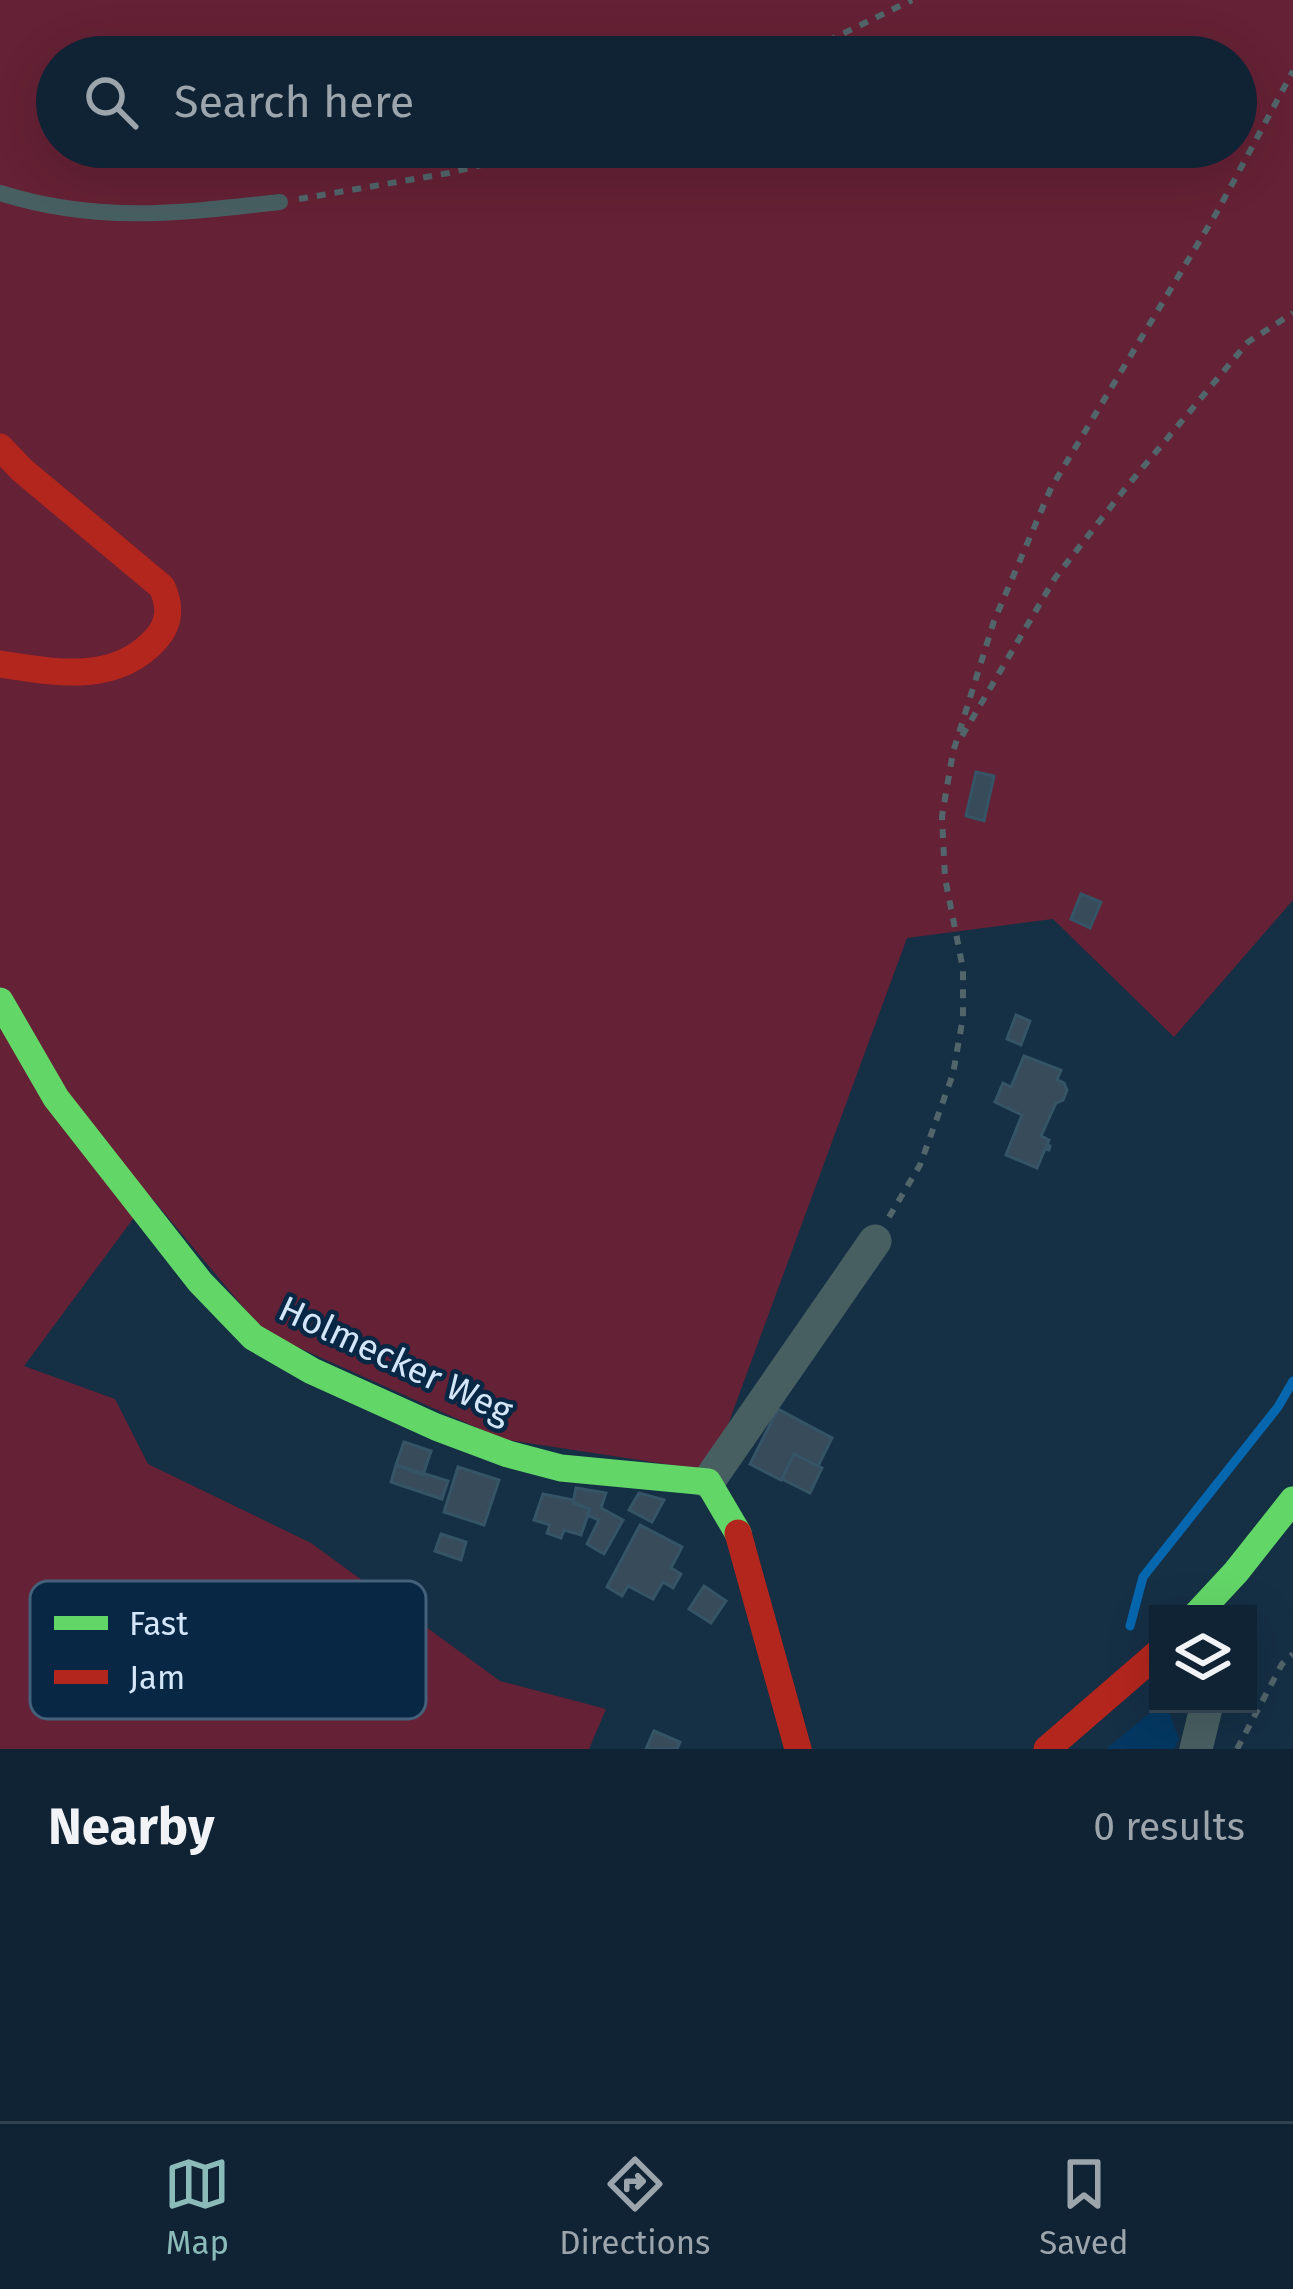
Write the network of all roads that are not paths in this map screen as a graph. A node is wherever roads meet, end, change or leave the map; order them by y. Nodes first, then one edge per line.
1 (0, 193) edge
2 (280, 202) road end
3 (0, 447) edge
4 (0, 664) edge
5 (0, 1001) edge
6 (875, 1241) road end
7 (708, 1482) junction
8 (1293, 1500) edge
9 (1205, 1605) edge
10 (1149, 1661) edge
11 (1206, 1713) edge
12 (797, 1749) edge
13 (1047, 1749) edge
14 (1196, 1749) edge

1 - 2 lane
3 - 4 street
5 - 7 street, Holmecker Weg
6 - 7 street
7 - 12 street
8 - 9 street
10 - 13 street
11 - 14 street

